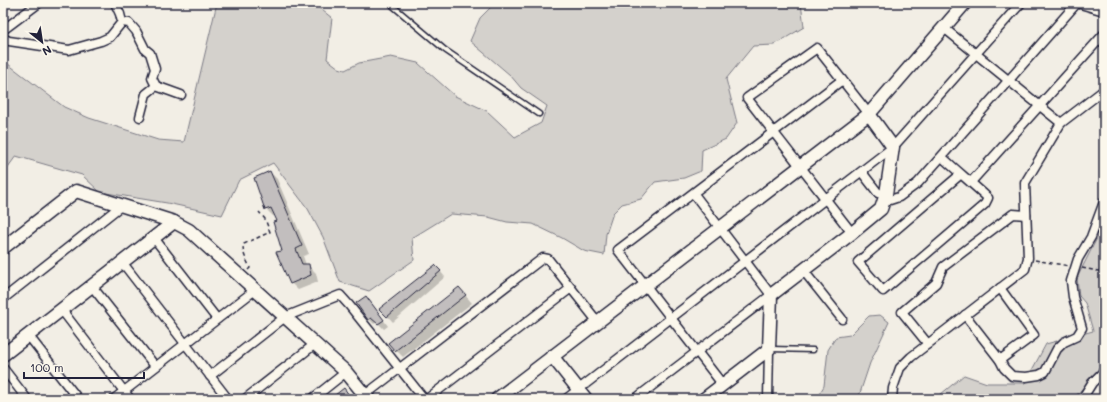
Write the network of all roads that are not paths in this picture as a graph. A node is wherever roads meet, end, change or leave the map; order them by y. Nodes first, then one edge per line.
1 (38, 3) edge
2 (115, 3) edge
3 (391, 3) edge
4 (965, 3) edge
5 (1021, 3) edge
6 (1104, 12) edge
7 (122, 22) junction
8 (944, 28) junction
9 (3, 30) edge
10 (1104, 34) edge
11 (3, 38) edge
12 (975, 54) junction
13 (842, 80) junction
14 (1009, 80) junction
15 (156, 86) junction
16 (1104, 90) edge
17 (181, 96) dead end
18 (1040, 105) junction
19 (540, 114) dead end
20 (869, 114) junction
21 (140, 117) dead end
22 (1061, 123) junction
23 (774, 133) junction
24 (893, 147) junction
25 (942, 157) junction
26 (800, 167) junction
27 (864, 170) junction
28 (961, 174) junction
29 (971, 182) junction
30 (694, 194) junction
31 (885, 198) junction
32 (825, 199) junction
33 (1104, 202) edge
34 (122, 205) junction
35 (1026, 215) junction
36 (174, 222) junction
37 (720, 228) junction
38 (852, 234) junction
39 (154, 238) junction
40 (3, 248) edge
41 (745, 261) junction
42 (122, 262) junction
43 (803, 270) junction
44 (91, 285) junction
45 (645, 285) junction
46 (571, 288) junction
47 (1000, 288) junction
48 (255, 290) junction
49 (771, 295) junction
50 (3, 299) edge
51 (61, 309) junction
52 (965, 315) junction
53 (285, 317) junction
54 (671, 318) junction
55 (217, 319) junction
56 (842, 319) dead end
57 (598, 321) junction
58 (28, 335) junction
59 (185, 343) junction
60 (315, 344) junction
61 (928, 344) junction
62 (769, 349) junction
63 (813, 350) dead end
64 (697, 352) junction
65 (3, 355) edge
66 (552, 356) junction
67 (1000, 360) junction
68 (155, 366) junction
69 (3, 368) edge
70 (399, 368) junction
71 (1104, 371) edge
72 (346, 372) junction
73 (210, 376) junction
74 (723, 385) junction
75 (124, 391) junction
76 (582, 394) edge
77 (366, 397) edge
78 (27, 399) edge
79 (78, 399) edge
80 (114, 399) edge
81 (130, 399) edge
82 (228, 399) edge
83 (245, 399) edge
84 (312, 399) edge
85 (424, 399) edge
86 (427, 399) edge
87 (497, 399) edge
88 (566, 399) edge
89 (635, 399) edge
90 (704, 399) edge
91 (768, 399) edge
92 (892, 399) edge
93 (1082, 399) edge

1 - 9 street
2 - 7 street
3 - 19 lane
4 - 8 street
5 - 12 street
6 - 14 street
7 - 11 street
7 - 15 street
8 - 12 street
8 - 20 street
10 - 18 street
12 - 14 street
12 - 24 street
13 - 20 street
13 - 23 street
13 - 23 street
14 - 18 street
14 - 25 street
15 - 17 street
15 - 21 street
16 - 22 street
18 - 22 street
18 - 29 street
20 - 24 street
20 - 26 street
22 - 35 street
23 - 26 street
23 - 30 street
24 - 27 street
24 - 31 street
25 - 28 street
25 - 31 street
26 - 32 street
26 - 37 street
27 - 31 street
27 - 32 street
28 - 29 street
28 - 29 street
30 - 37 street
30 - 45 street
31 - 38 street
32 - 38 street
32 - 41 street
33 - 67 street
34 - 36 street
34 - 40 street
34 - 50 street
35 - 47 street
35 - 61 street
36 - 39 street
36 - 48 street
37 - 41 street
37 - 45 street
38 - 43 street
39 - 42 street
39 - 55 street
41 - 49 street
41 - 54 street
42 - 44 street
42 - 59 street
43 - 49 street
43 - 56 street
44 - 51 street
44 - 68 street
45 - 54 street
45 - 57 street
46 - 57 street
46 - 70 street
46 - 86 street
47 - 52 street
47 - 67 street
48 - 53 street
48 - 55 street
49 - 62 street
49 - 64 street
51 - 58 street
51 - 75 street
52 - 61 street
52 - 67 street
53 - 60 street
53 - 70 street
53 - 73 street
54 - 64 street
54 - 76 street
55 - 59 street
57 - 66 street
58 - 65 street
58 - 79 street
59 - 68 street
59 - 73 street
60 - 72 street
60 - 83 street
61 - 92 street
62 - 63 lane
62 - 74 street
62 - 91 street
64 - 74 street
64 - 89 street
66 - 76 street
66 - 87 street
68 - 75 street
69 - 78 street
70 - 77 street
70 - 85 street
71 - 93 street
72 - 77 street
72 - 84 street
73 - 82 street
74 - 90 street
75 - 80 street
75 - 81 street
76 - 88 street

